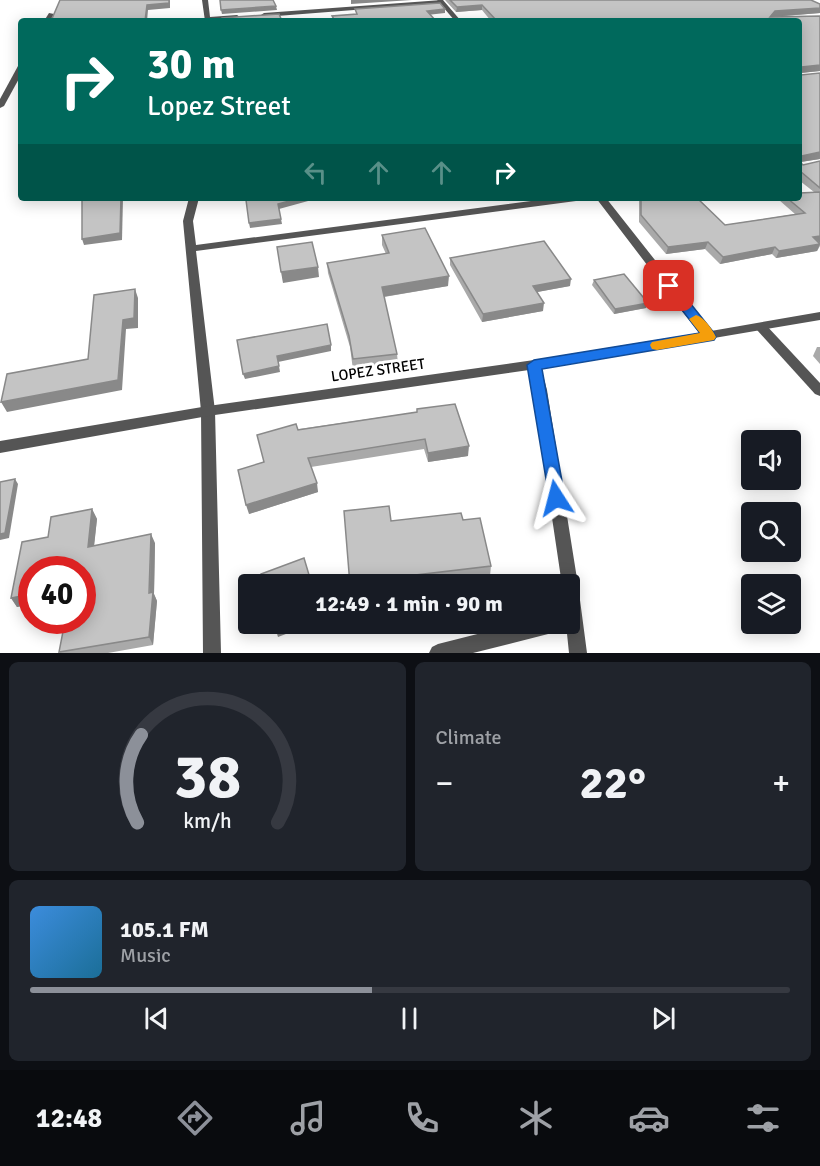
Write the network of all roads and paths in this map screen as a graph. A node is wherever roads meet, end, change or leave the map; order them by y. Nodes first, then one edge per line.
1 (205, 0) edge
2 (441, 1) edge
3 (51, 14) edge
4 (254, 16) edge
5 (243, 17) edge
6 (48, 18) edge
7 (208, 18) edge
8 (231, 18) edge
9 (455, 18) edge
10 (18, 73) edge
11 (0, 106) edge
12 (193, 201) edge
13 (553, 201) edge
14 (603, 201) edge
15 (191, 249) junction
16 (820, 316) edge
17 (762, 327) junction
18 (710, 337) junction
19 (534, 365) junction
20 (820, 390) edge
21 (207, 411) junction
22 (0, 447) edge
23 (568, 574) edge
24 (513, 634) edge
25 (575, 634) edge
26 (212, 653) edge
27 (438, 653) edge
28 (578, 653) edge

1 - 7 street
2 - 4 street
2 - 9 street
3 - 6 street
5 - 8 street
10 - 11 street
12 - 15 street
13 - 15 street
14 - 18 street
15 - 21 street
16 - 17 street, LOPEZ STREET
17 - 18 street, LOPEZ STREET
17 - 20 street
18 - 19 street, LOPEZ STREET
19 - 21 street, LOPEZ STREET
19 - 23 street
21 - 22 street, LOPEZ STREET
21 - 26 street
24 - 27 street
25 - 28 street

